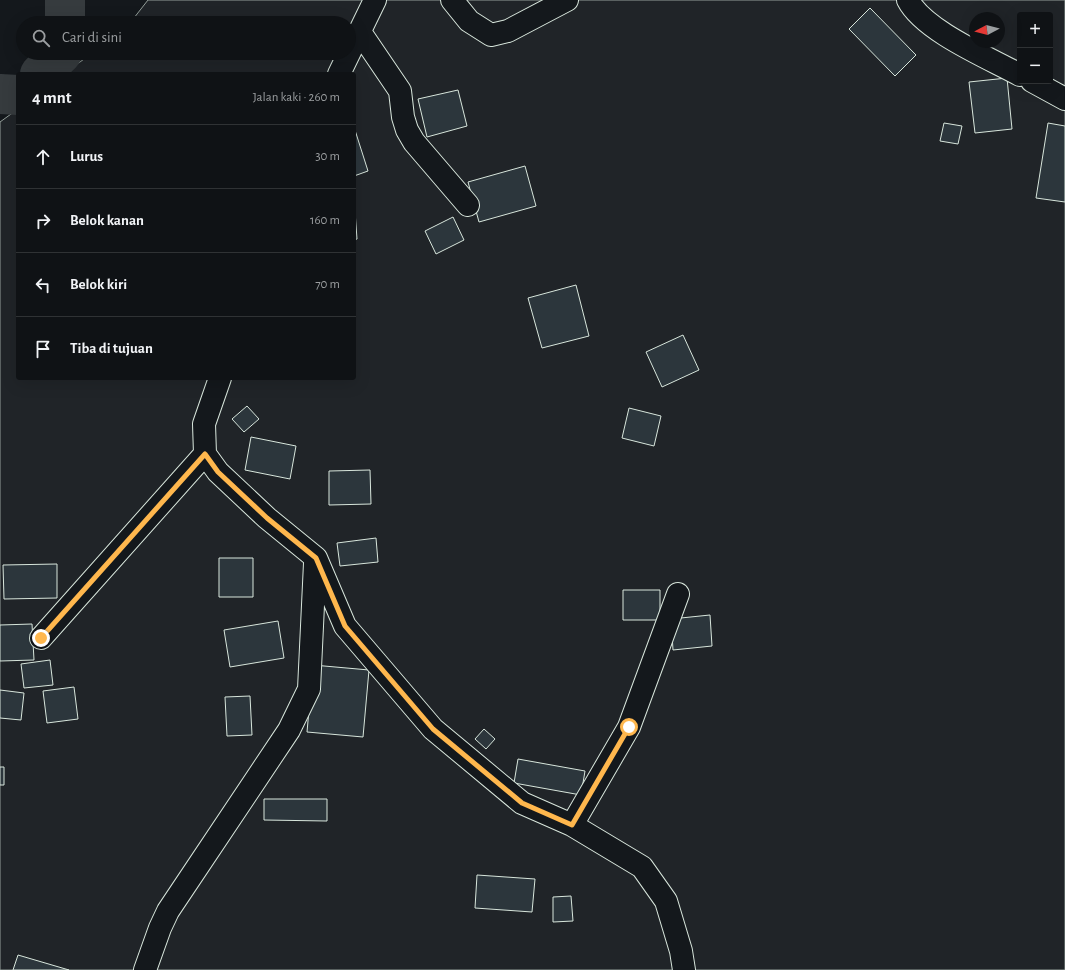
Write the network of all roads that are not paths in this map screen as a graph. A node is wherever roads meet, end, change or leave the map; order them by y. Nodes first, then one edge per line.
1 (375, 0) edge
2 (452, 0) edge
3 (567, 0) edge
4 (908, 0) edge
5 (360, 32) junction
6 (356, 40) edge
7 (346, 60) edge
8 (340, 72) edge
9 (1017, 73) edge
10 (1038, 84) edge
11 (1065, 99) edge
12 (468, 205) dead end
13 (219, 380) edge
14 (205, 454) junction
15 (316, 558) junction
16 (678, 594) dead end
17 (41, 638) dead end
18 (572, 825) junction
19 (144, 970) edge
20 (684, 970) edge

1 - 5 street
2 - 3 street
4 - 9 street
5 - 6 street
5 - 12 street
7 - 8 street
10 - 11 street
13 - 14 street
14 - 15 street
14 - 17 street
15 - 18 street
15 - 19 street
16 - 18 street
18 - 20 street

